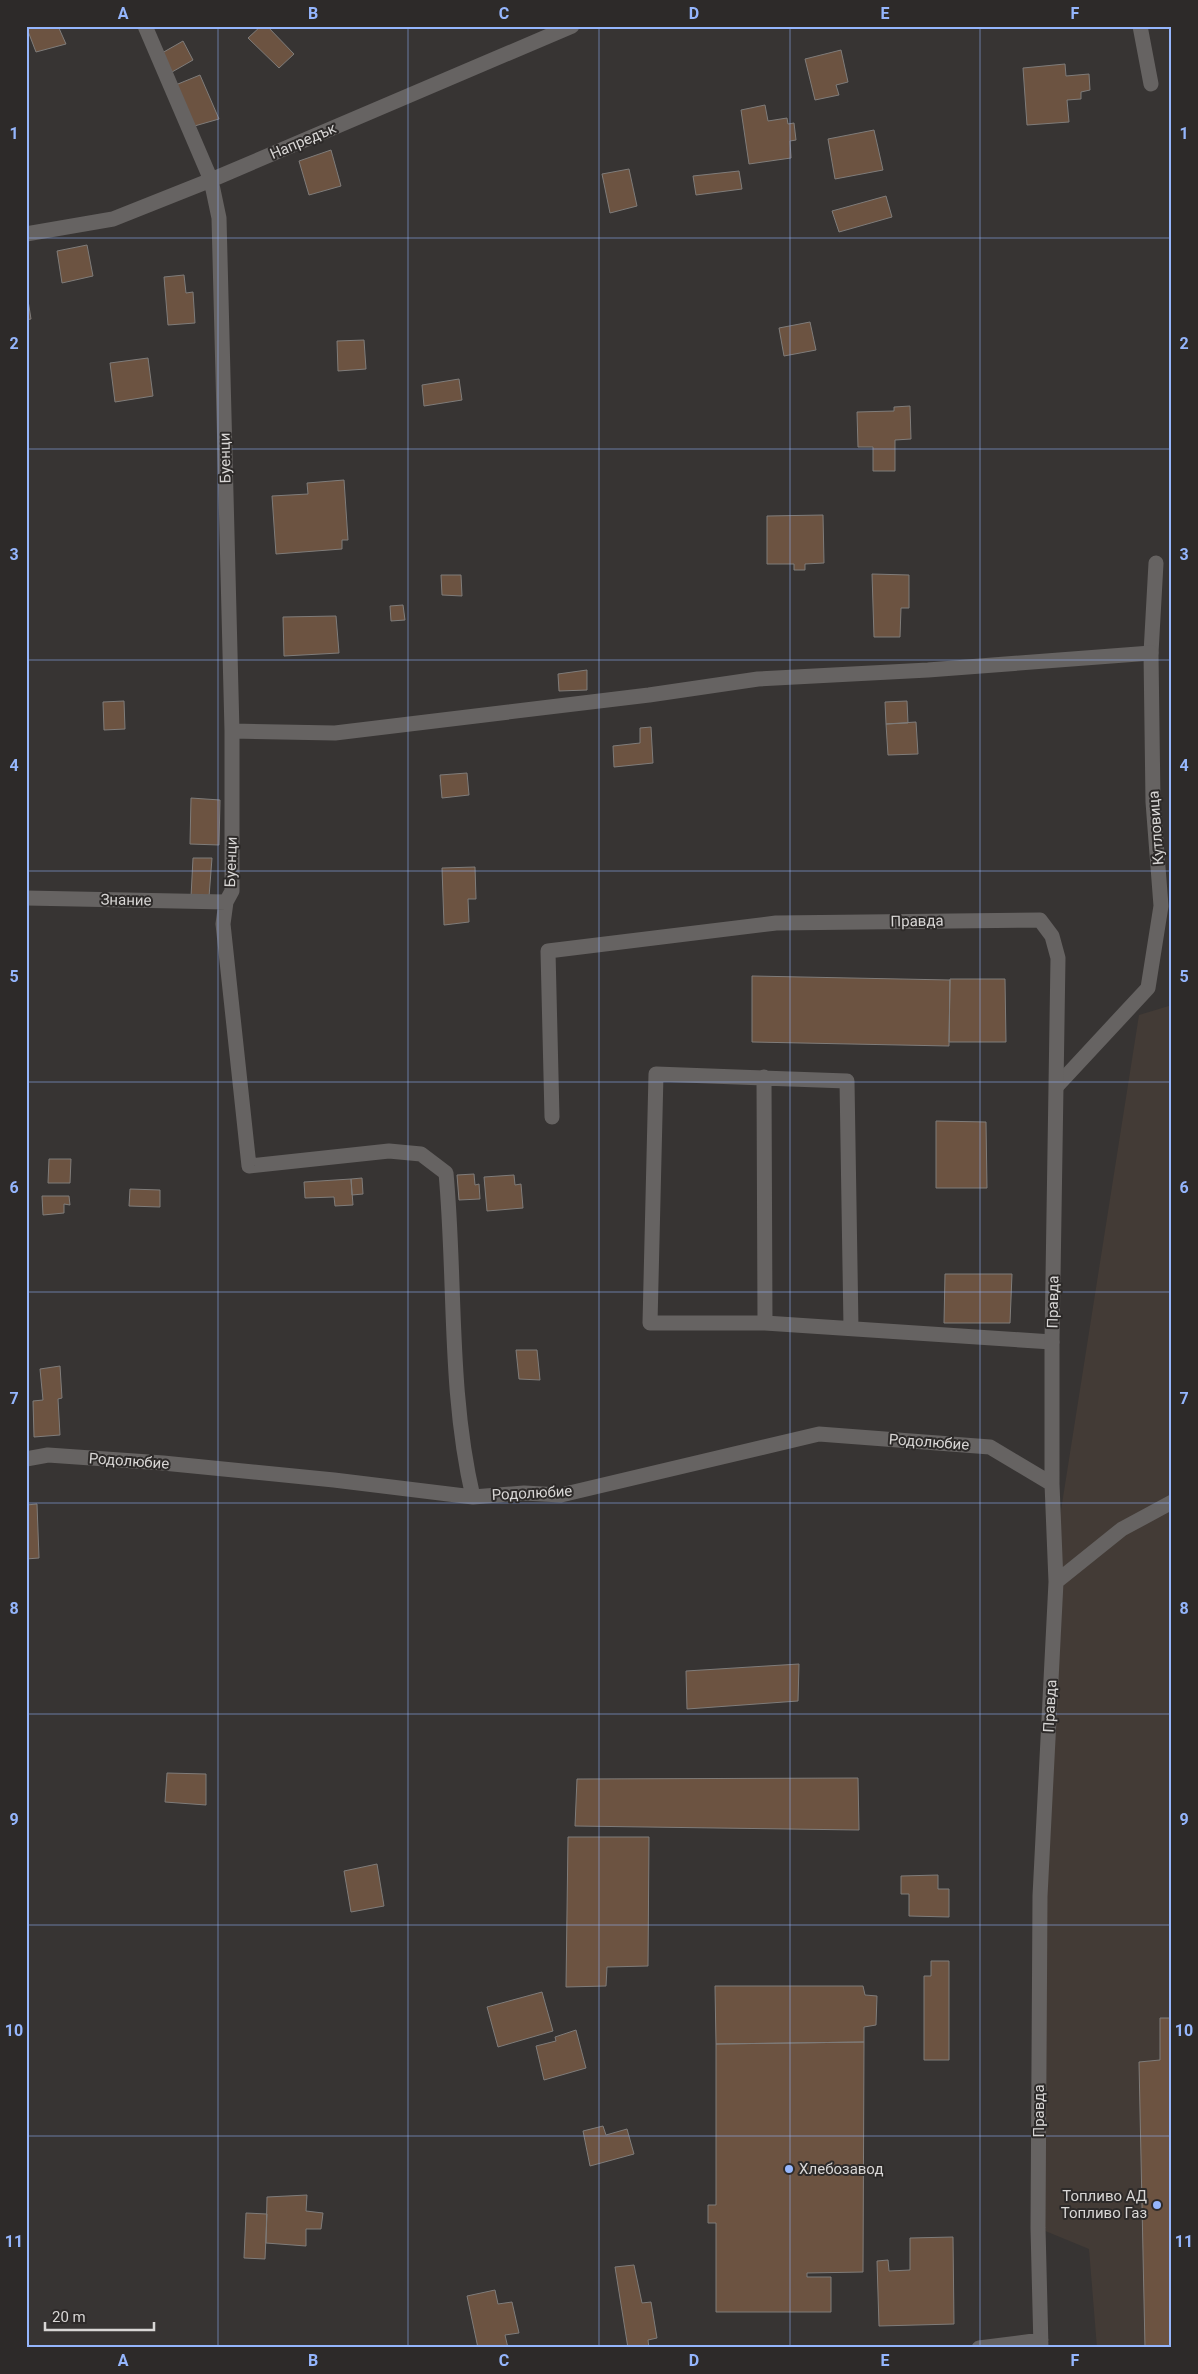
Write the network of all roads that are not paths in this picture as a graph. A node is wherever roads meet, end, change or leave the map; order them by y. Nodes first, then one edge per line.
1 (145, 26) edge
2 (572, 26) edge
3 (1140, 26) edge
4 (1151, 84) dead end
5 (211, 180) junction
6 (26, 234) edge
7 (1156, 563) dead end
8 (1151, 653) junction
9 (232, 730) junction
10 (26, 898) edge
11 (226, 902) junction
12 (764, 1077) junction
13 (1056, 1086) junction
14 (552, 1117) dead end
15 (765, 1323) junction
16 (851, 1328) junction
17 (1052, 1342) junction
18 (26, 1459) edge
19 (1052, 1484) junction
20 (473, 1497) junction
21 (1172, 1502) edge
22 (1056, 1582) junction
23 (1041, 2344) edge
24 (979, 2348) edge

1 - 5 street, Буенци
2 - 5 street, Напредък
3 - 4 street
5 - 6 street, Напредък
5 - 9 street, Буенци
7 - 8 street, Кутловица
8 - 9 street
8 - 13 street, Кутловица
9 - 11 street, Буенци
10 - 11 street, Знание
11 - 20 street, Буенци
12 - 15 street
12 - 15 street
12 - 16 street
13 - 14 street, Правда
13 - 17 street, Правда
15 - 16 street
16 - 17 street
17 - 19 street, Правда
18 - 20 street, Родолюбие
19 - 20 street, Родолюбие
19 - 22 street, Правда
21 - 22 street
22 - 23 street, Правда
23 - 24 street

